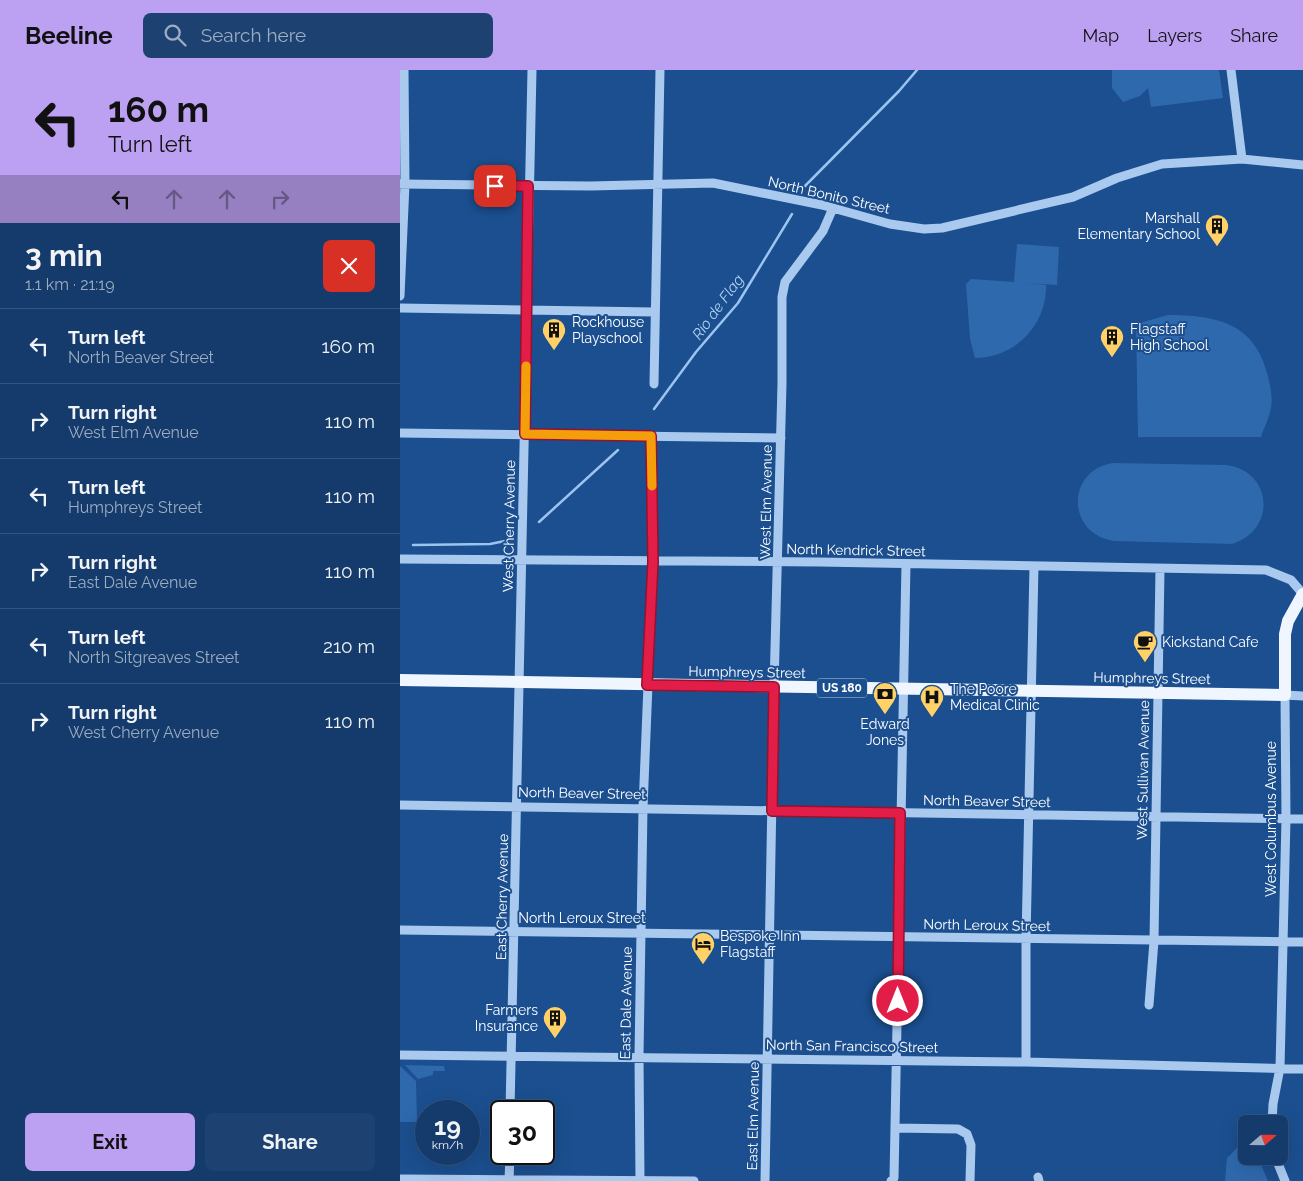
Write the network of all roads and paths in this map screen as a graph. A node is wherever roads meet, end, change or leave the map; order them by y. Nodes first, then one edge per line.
1 (404, 70) edge
2 (532, 70) edge
3 (660, 70) edge
4 (1231, 70) edge
5 (1242, 159) junction
6 (1303, 165) edge
7 (402, 184) edge
8 (528, 186) junction
9 (658, 186) junction
10 (833, 208) junction
11 (400, 296) edge
12 (400, 308) edge
13 (527, 309) junction
14 (655, 312) junction
15 (654, 384) dead end
16 (400, 433) edge
17 (525, 434) junction
18 (651, 436) junction
19 (781, 438) junction
20 (400, 559) edge
21 (523, 559) junction
22 (653, 562) junction
23 (778, 562) junction
24 (906, 564) junction
25 (1034, 566) junction
26 (1160, 568) junction
27 (1303, 594) edge
28 (400, 680) edge
29 (519, 682) junction
30 (647, 685) junction
31 (774, 687) junction
32 (902, 689) junction
33 (1032, 691) junction
34 (1158, 692) junction
35 (1285, 695) junction
36 (1303, 696) edge
37 (400, 805) edge
38 (517, 806) junction
39 (643, 808) junction
40 (772, 811) junction
41 (900, 813) junction
42 (1029, 815) junction
43 (1156, 818) junction
44 (1286, 819) junction
45 (1303, 819) edge
46 (400, 930) edge
47 (515, 932) junction
48 (641, 932) junction
49 (770, 936) junction
50 (899, 937) junction
51 (1026, 939) junction
52 (1154, 941) junction
53 (1283, 942) junction
54 (1303, 942) edge
55 (1149, 1005) dead end
56 (400, 1055) edge
57 (511, 1056) junction
58 (639, 1056) junction
59 (768, 1059) junction
60 (898, 1062) junction
61 (1026, 1062) junction
62 (1280, 1068) junction
63 (1303, 1069) edge
64 (510, 1100) edge
65 (1272, 1115) edge
66 (896, 1128) junction
67 (510, 1165) edge
68 (1279, 1165) edge
69 (400, 1179) edge
70 (640, 1180) edge
71 (509, 1181) edge
72 (694, 1181) edge
73 (765, 1181) edge
74 (891, 1181) edge
75 (970, 1181) edge
76 (1285, 1181) edge

1 - 7 street
2 - 8 street, West Cherry Avenue
3 - 9 street
4 - 5 street
5 - 6 street, North Bonito Street
5 - 10 street, North Bonito Street
7 - 8 street, North Bonito Street
7 - 11 street
8 - 9 street, North Bonito Street
8 - 13 street, West Cherry Avenue
9 - 10 street, North Bonito Street
9 - 14 street
10 - 19 street, West Elm Avenue
12 - 13 street
13 - 14 street
13 - 17 street, West Cherry Avenue
14 - 15 street
16 - 17 street
17 - 18 street
17 - 21 street, West Cherry Avenue
18 - 19 street
18 - 22 street, East Dale Avenue
19 - 23 street, West Elm Avenue
20 - 21 street, North Kendrick Street
21 - 22 street, North Kendrick Street
21 - 29 street, West Cherry Avenue
22 - 23 street, North Kendrick Street
22 - 30 street, East Dale Avenue
23 - 24 street, North Kendrick Street
23 - 31 street, West Elm Avenue
24 - 25 street, North Kendrick Street
24 - 32 street
25 - 26 street, North Kendrick Street
25 - 33 street
26 - 27 street, North Kendrick Street
26 - 34 street, West Sullivan Avenue
27 - 35 main road
28 - 29 main road, Humphreys Street / US 180
29 - 30 main road, Humphreys Street / US 180
29 - 38 street, East Cherry Avenue
30 - 31 main road, Humphreys Street / US 180
30 - 39 street, East Dale Avenue
31 - 32 main road, Humphreys Street / US 180
31 - 40 street, West Elm Avenue
32 - 33 main road, Humphreys Street / US 180
32 - 41 street
33 - 34 main road, Humphreys Street / US 180
33 - 42 street
34 - 35 main road, Humphreys Street / US 180
34 - 43 street, West Sullivan Avenue
35 - 36 street, Humphreys Street
35 - 44 street, West Columbus Avenue
37 - 38 street, North Beaver Street
38 - 39 street, North Beaver Street
38 - 47 street, East Cherry Avenue
39 - 40 street, North Beaver Street
39 - 48 street, East Dale Avenue
40 - 41 street, North Beaver Street
40 - 49 street, East Elm Avenue
41 - 42 street, North Beaver Street
41 - 50 street
42 - 43 street, North Beaver Street
42 - 51 street
43 - 44 street, North Beaver Street
43 - 52 street, West Sullivan Avenue
44 - 45 street, North Beaver Street
44 - 53 street, West Columbus Avenue
46 - 47 street, North Leroux Street
47 - 48 street, North Leroux Street
47 - 57 street, East Cherry Avenue
48 - 49 street, North Leroux Street
48 - 58 street, East Dale Avenue
49 - 50 street, North Leroux Street
49 - 59 street, East Elm Avenue
50 - 51 street, North Leroux Street
50 - 60 street
51 - 52 street, North Leroux Street
51 - 61 street
52 - 53 street, North Leroux Street
52 - 55 street, West Sullivan Avenue
53 - 54 street, North Leroux Street
53 - 62 street, West Columbus Avenue
56 - 57 street, North San Francisco Street
57 - 58 street, North San Francisco Street
57 - 64 street, East Cherry Avenue
58 - 59 street, North San Francisco Street
58 - 70 street, East Dale Avenue
59 - 60 street, North San Francisco Street
59 - 73 street, East Elm Avenue
60 - 61 street, North San Francisco Street
60 - 66 street
61 - 62 street, North San Francisco Street
62 - 63 street, North San Francisco Street
62 - 65 street, West Columbus Avenue
66 - 74 street
66 - 75 street
67 - 71 street
68 - 76 street
69 - 71 street
70 - 71 street
70 - 72 street

